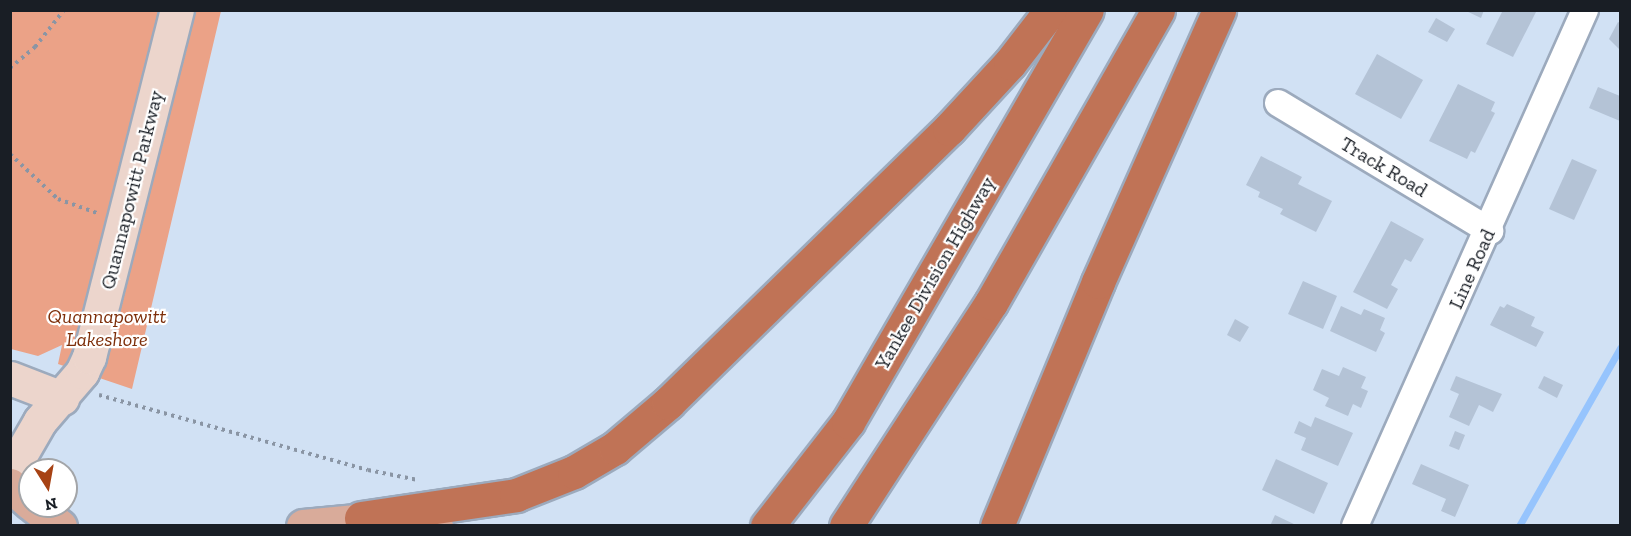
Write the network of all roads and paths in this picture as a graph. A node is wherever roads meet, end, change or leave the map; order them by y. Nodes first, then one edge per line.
1 (64, 10) edge
2 (177, 10) edge
3 (1051, 10) edge
4 (1086, 10) edge
5 (1158, 10) edge
6 (1219, 10) edge
7 (1585, 10) edge
8 (10, 68) edge
9 (1278, 103) dead end
10 (10, 154) edge
11 (103, 214) dead end
12 (1490, 231) junction
13 (10, 378) edge
14 (99, 395) dead end
15 (62, 398) junction
16 (25, 427) edge
17 (10, 473) edge
18 (429, 479) dead end
19 (361, 518) junction
20 (303, 525) edge
21 (436, 525) edge
22 (767, 525) edge
23 (846, 525) edge
24 (998, 525) edge
25 (1355, 525) edge

1 - 8 path
2 - 15 street, Quannapowitt Parkway
3 - 19 highway
4 - 22 highway, Yankee Division Highway
5 - 23 highway
6 - 24 highway
7 - 12 street, Line Road
9 - 12 street, Track Road
10 - 11 path
12 - 25 street, Line Road
13 - 15 street
14 - 18 path
15 - 16 street, Quannapowitt Parkway
16 - 17 street, Quannapowitt Parkway
19 - 20 main road
19 - 21 main road

